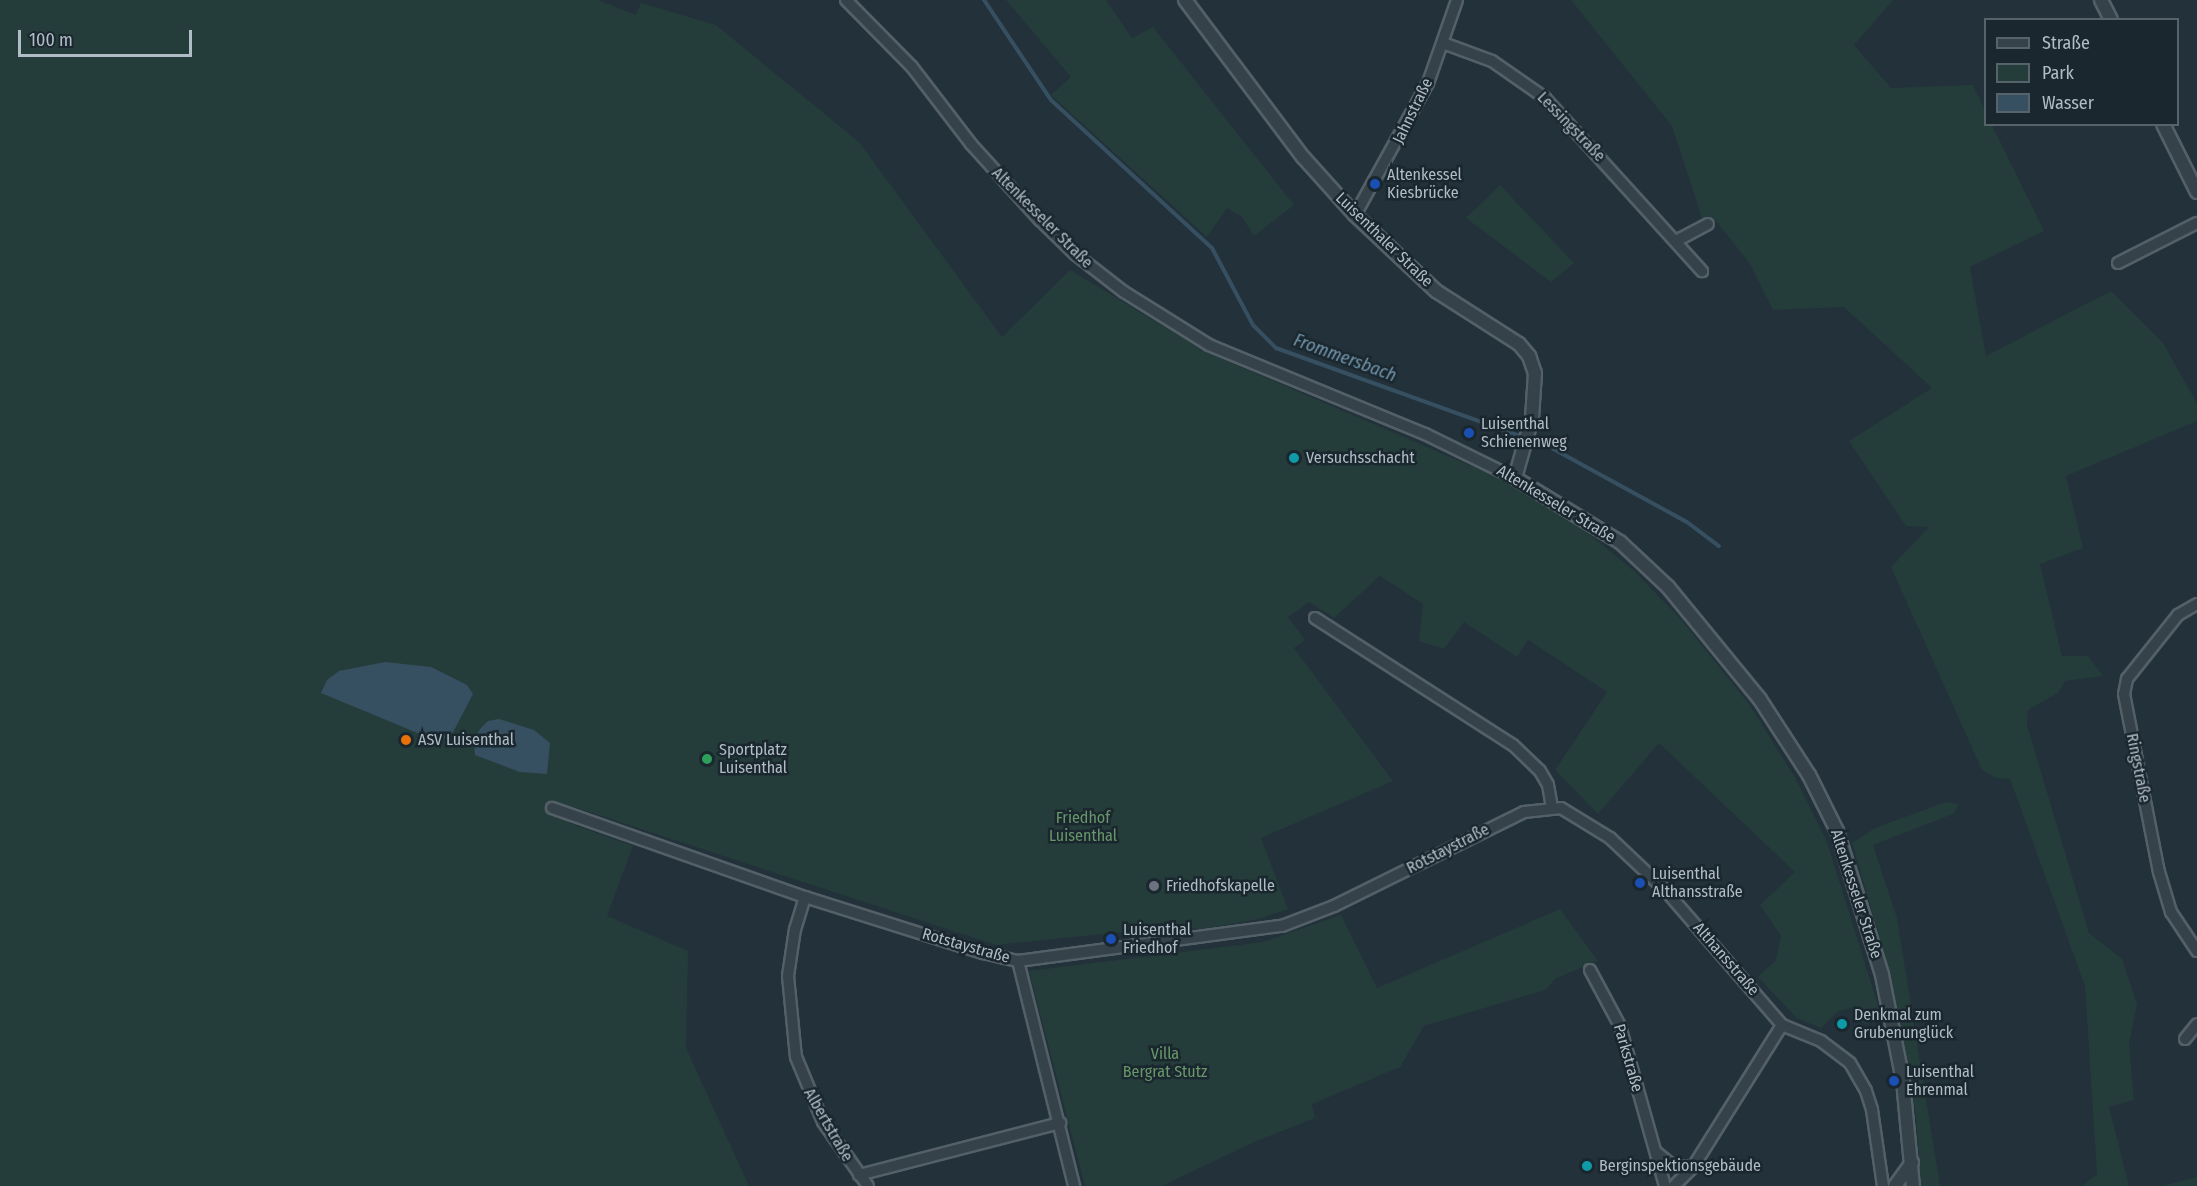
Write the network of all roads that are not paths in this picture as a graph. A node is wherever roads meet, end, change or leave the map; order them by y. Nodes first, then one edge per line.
1 (846, 0) edge
2 (1185, 0) edge
3 (1457, 0) edge
4 (2101, 0) edge
5 (2110, 18) edge
6 (1443, 43) junction
7 (2164, 126) edge
8 (2197, 192) edge
9 (1355, 216) junction
10 (2197, 223) edge
11 (1708, 224) dead end
12 (1676, 241) junction
13 (2118, 263) dead end
14 (1702, 271) dead end
15 (1515, 478) junction
16 (2197, 604) edge
17 (1315, 618) dead end
18 (1552, 807) junction
19 (552, 808) dead end
20 (805, 897) junction
21 (2197, 951) edge
22 (1018, 960) junction
23 (1590, 970) dead end
24 (2197, 1024) edge
25 (1782, 1025) junction
26 (2185, 1039) dead end
27 (1060, 1122) junction
28 (1655, 1151) junction
29 (1912, 1163) junction
30 (1693, 1167) junction
31 (859, 1175) junction
32 (868, 1186) edge
33 (1074, 1186) edge
34 (1665, 1186) edge
35 (1674, 1186) edge
36 (1883, 1186) edge
37 (1895, 1186) edge
38 (1913, 1186) edge

1 - 15 street, Altenkesseler Straße
2 - 9 street, Luisenthaler Straße
3 - 6 street, Jahnstraße
4 - 5 street
6 - 9 street, Jahnstraße
6 - 12 street, Lessingstraße
7 - 8 street
9 - 15 street, Luisenthaler Straße
10 - 13 street
11 - 12 street
12 - 14 street, Lessingstraße
15 - 29 street, Altenkesseler Straße
16 - 21 street, Ringstraße
17 - 18 street
18 - 22 street, Rotstaystraße
18 - 25 street, Althansstraße
19 - 20 street, Rotstaystraße
20 - 22 street, Rotstaystraße
20 - 31 street, Albertstraße
22 - 27 street
23 - 28 street, Parkstraße
24 - 26 street
25 - 30 street
25 - 36 street, Althansstraße
27 - 31 street, Albertstraße
27 - 33 street
28 - 30 street
28 - 34 street, Parkstraße
29 - 37 street
29 - 38 street, Altenkesseler Straße
30 - 35 street
31 - 32 street, Albertstraße

